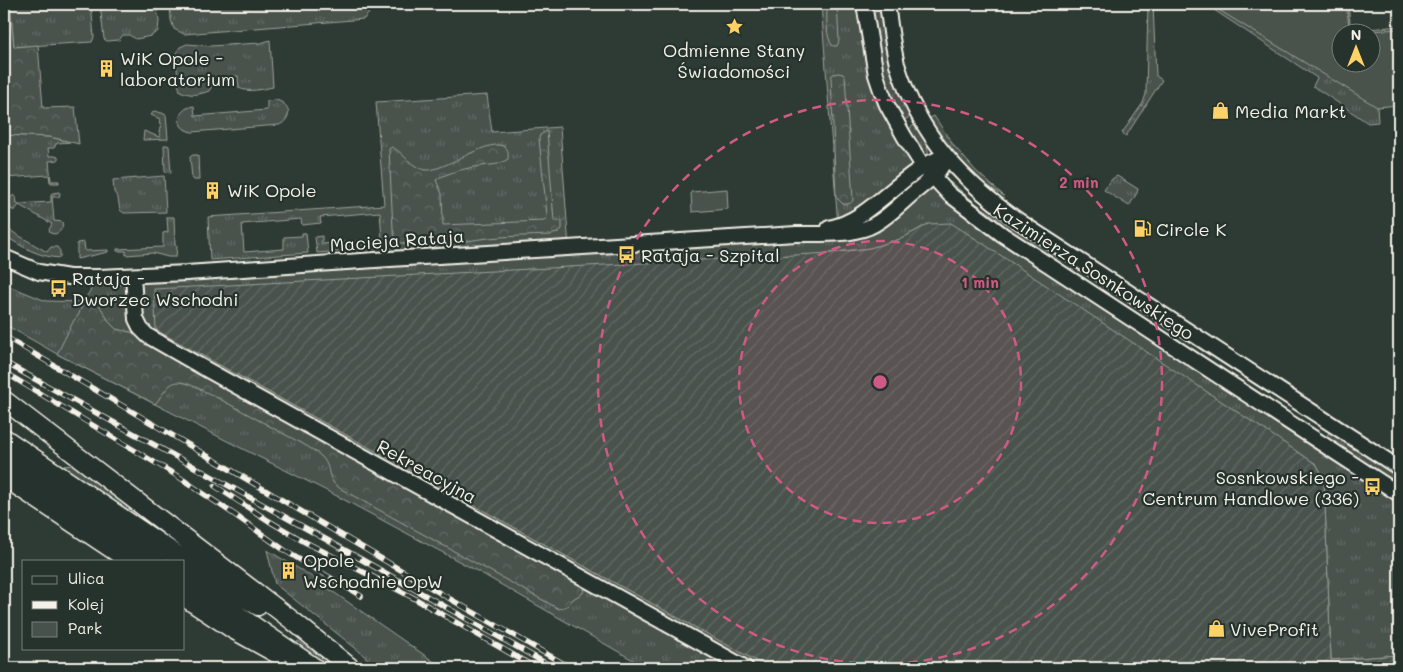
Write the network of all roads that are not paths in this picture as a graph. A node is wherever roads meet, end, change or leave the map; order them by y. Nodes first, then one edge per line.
1 (864, 4) edge
2 (886, 4) edge
3 (946, 156) junction
4 (923, 166) junction
5 (933, 177) junction
6 (796, 234) junction
7 (4, 257) edge
8 (30, 268) junction
9 (4, 269) edge
10 (133, 276) junction
11 (4, 400) edge
12 (4, 438) edge
13 (4, 458) edge
14 (1399, 468) edge
15 (4, 477) edge
16 (1399, 494) edge
17 (128, 560) edge
18 (157, 560) edge
19 (185, 579) edge
20 (185, 599) edge
21 (293, 621) junction
22 (304, 668) edge
23 (315, 668) edge
24 (351, 668) edge
25 (746, 668) edge

1 - 4 street, Kazimierza Sosnkowskiego
2 - 3 street, Kazimierza Sosnkowskiego
3 - 4 street, Macieja Rataja
3 - 5 street, Macieja Rataja
3 - 14 street, Kazimierza Sosnkowskiego
4 - 5 street, Kazimierza Sosnkowskiego
4 - 6 street, Macieja Rataja
5 - 6 street, Macieja Rataja
5 - 16 street, Kazimierza Sosnkowskiego
6 - 10 street, Macieja Rataja
7 - 8 street, Macieja Rataja
8 - 9 street
8 - 10 street, Macieja Rataja
10 - 25 street, Rekreacyjna
11 - 21 main road
12 - 21 main road
13 - 18 main road
15 - 17 main road
19 - 23 main road
20 - 22 main road
21 - 24 main road

